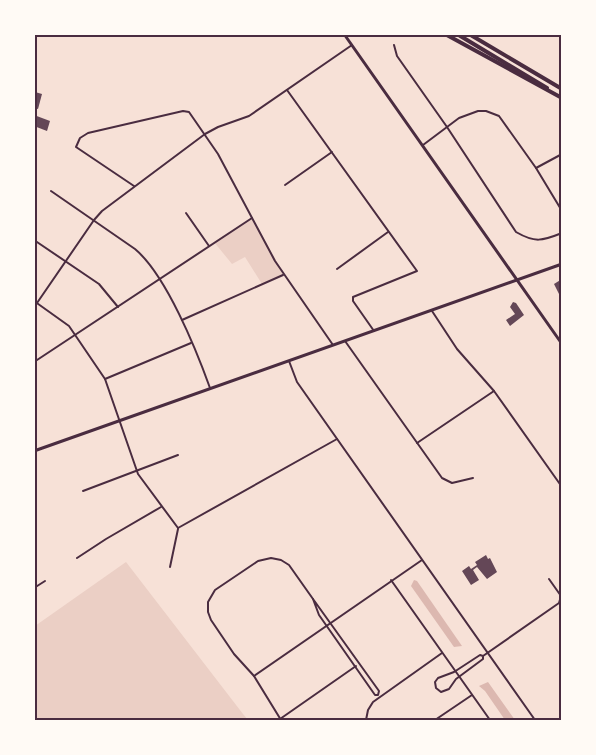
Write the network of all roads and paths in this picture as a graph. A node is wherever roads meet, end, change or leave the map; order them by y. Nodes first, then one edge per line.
1 (344, 34) edge
2 (445, 34) edge
3 (457, 34) edge
4 (469, 34) edge
5 (352, 45) junction
6 (394, 45) dead end
7 (561, 89) edge
8 (287, 90) junction
9 (561, 97) edge
10 (447, 127) junction
11 (206, 134) junction
12 (422, 145) junction
13 (332, 152) junction
14 (561, 154) edge
15 (536, 168) junction
16 (285, 185) dead end
17 (134, 186) junction
18 (51, 191) dead end
19 (561, 211) edge
20 (186, 213) dead end
21 (252, 218) junction
22 (94, 220) junction
23 (390, 232) junction
24 (561, 233) edge
25 (34, 240) edge
26 (209, 246) junction
27 (66, 261) junction
28 (561, 264) edge
29 (337, 269) dead end
30 (284, 274) junction
31 (159, 280) junction
32 (517, 280) junction
33 (36, 302) edge
34 (118, 307) junction
35 (432, 310) junction
36 (182, 320) junction
37 (374, 331) junction
38 (76, 334) junction
39 (345, 341) junction
40 (192, 343) junction
41 (561, 344) edge
42 (333, 345) junction
43 (289, 361) junction
44 (34, 362) edge
45 (105, 380) junction
46 (210, 389) junction
47 (494, 391) junction
48 (119, 421) junction
49 (337, 439) junction
50 (417, 443) junction
51 (34, 451) edge
52 (178, 455) dead end
53 (137, 471) junction
54 (473, 478) dead end
55 (561, 488) edge
56 (83, 491) dead end
57 (161, 507) junction
58 (178, 528) junction
59 (77, 558) dead end
60 (422, 560) junction
61 (170, 567) dead end
62 (549, 579) dead end
63 (391, 580) junction
64 (45, 581) dead end
65 (34, 588) edge
66 (313, 599) junction
67 (331, 622) junction
68 (326, 626) junction
69 (443, 653) junction
70 (487, 653) junction
71 (483, 656) junction
72 (360, 664) junction
73 (355, 667) junction
74 (456, 671) junction
75 (254, 676) junction
76 (459, 677) junction
77 (472, 695) junction
78 (379, 696) junction
79 (280, 720) edge
80 (366, 720) edge
81 (435, 720) edge
82 (490, 720) edge
83 (535, 720) edge

1 - 5 street
2 - 9 highway
3 - 9 highway
4 - 7 highway
5 - 8 street
5 - 12 street
6 - 10 street
8 - 11 street
8 - 13 street
10 - 12 street
10 - 15 street
10 - 24 street
11 - 17 street
11 - 17 street
11 - 21 street
12 - 32 street
13 - 16 street
13 - 23 street
14 - 15 street
15 - 19 street
17 - 22 street
18 - 22 street
20 - 26 street
21 - 26 street
21 - 30 street
22 - 27 street
22 - 31 street
23 - 29 street
23 - 37 street
25 - 27 street
26 - 31 street
27 - 33 street
27 - 34 street
28 - 32 street
30 - 36 street
30 - 42 street
31 - 34 street
31 - 36 street
32 - 35 street
32 - 41 street
33 - 38 street
34 - 38 street
35 - 37 street
35 - 47 street
36 - 40 street
37 - 39 street
38 - 44 street
38 - 45 street
39 - 42 street
39 - 50 street
40 - 45 street
40 - 46 street
42 - 43 street
43 - 46 street
43 - 49 street
45 - 48 street
46 - 48 street
47 - 50 street
47 - 55 street
48 - 51 street
48 - 53 street
49 - 58 street
49 - 60 street
50 - 54 street
52 - 53 street
53 - 56 street
53 - 57 street
57 - 58 street
57 - 59 street
58 - 61 street
60 - 63 street
60 - 70 street
62 - 70 street
63 - 67 street
63 - 69 street
64 - 65 street
66 - 67 street
66 - 68 street
66 - 75 street
67 - 68 street
67 - 72 street
68 - 73 street
68 - 75 street
69 - 74 street
69 - 78 street
70 - 71 street
70 - 83 street
71 - 74 street
71 - 76 street
72 - 73 street
72 - 78 street
73 - 78 street
73 - 79 street
74 - 76 street
74 - 76 street
75 - 79 street
76 - 77 street
77 - 81 street
77 - 82 street
78 - 80 street

